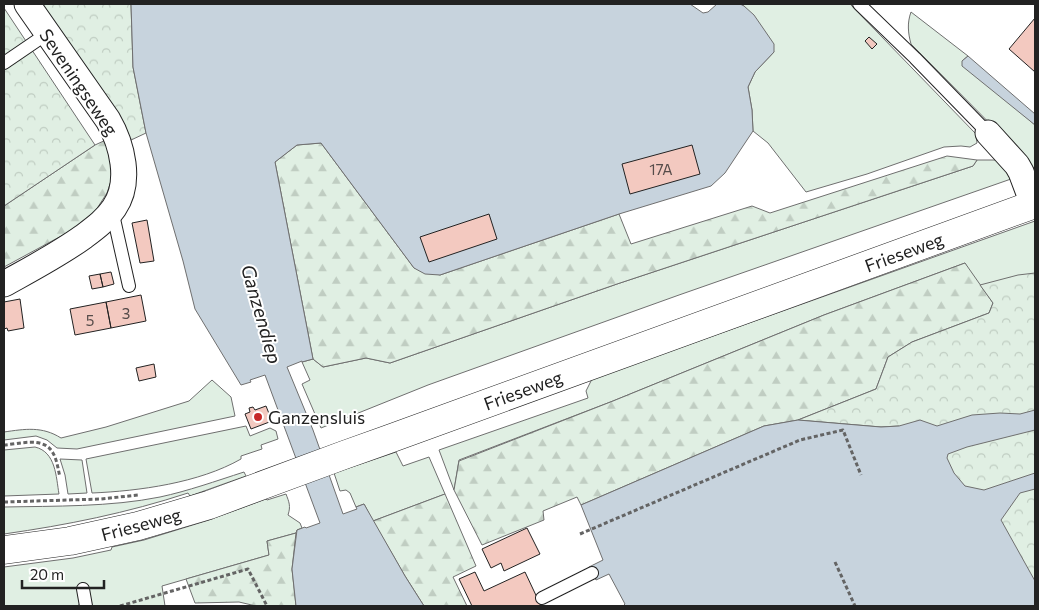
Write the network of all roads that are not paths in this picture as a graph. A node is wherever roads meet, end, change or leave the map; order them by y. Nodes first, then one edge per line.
1 (26, 4) edge
2 (859, 4) edge
3 (48, 33) junction
4 (4, 62) edge
5 (988, 133) joint
6 (1034, 204) edge
7 (112, 210) junction
8 (4, 284) edge
9 (129, 286) dead end
10 (4, 550) edge
11 (592, 573) dead end
12 (84, 589) dead end
13 (542, 598) dead end
14 (86, 606) edge

1 - 3 street, Seveningseweg
2 - 5 lane
3 - 4 lane
3 - 7 street, Seveningseweg
5 - 6 street
6 - 10 main road, Frieseweg
7 - 8 street, Seveningseweg
7 - 9 lane
11 - 13 lane
12 - 14 lane

